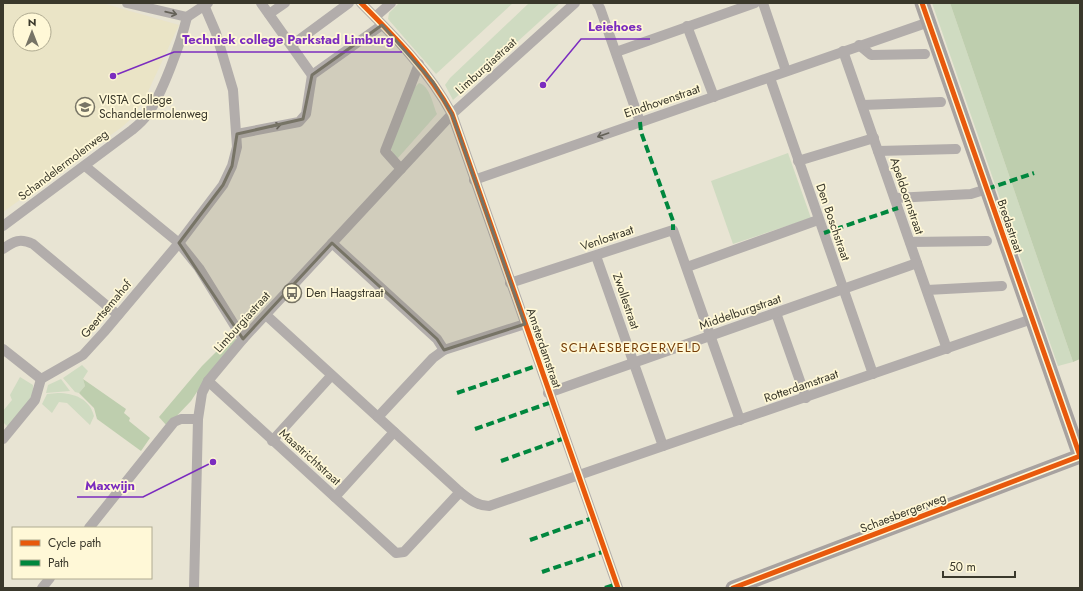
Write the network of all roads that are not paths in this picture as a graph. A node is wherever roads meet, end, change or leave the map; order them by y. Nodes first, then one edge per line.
1 (127, 3) edge
2 (261, 3) edge
3 (285, 3) edge
4 (349, 3) edge
5 (362, 3) edge
6 (391, 3) edge
7 (575, 3) edge
8 (597, 3) edge
9 (755, 3) edge
10 (763, 3) edge
11 (922, 3) edge
12 (206, 4) edge
13 (269, 14) junction
14 (187, 17) junction
15 (375, 17) junction
16 (929, 22) junction
17 (382, 25) junction
18 (687, 26) junction
19 (292, 45) junction
20 (859, 46) junction
21 (843, 51) junction
22 (616, 52) junction
23 (925, 54) dead end
24 (419, 64) junction
25 (786, 71) junction
26 (312, 75) junction
27 (770, 78) junction
28 (714, 97) junction
29 (941, 102) dead end
30 (863, 105) junction
31 (452, 114) junction
32 (640, 122) junction
33 (237, 134) junction
34 (874, 138) junction
35 (956, 149) dead end
36 (878, 151) junction
37 (798, 161) junction
38 (85, 166) junction
39 (401, 169) junction
40 (474, 180) junction
41 (987, 189) junction
42 (894, 198) junction
43 (818, 220) junction
44 (3, 226) edge
45 (986, 241) dead end
46 (910, 242) junction
47 (179, 243) junction
48 (332, 243) junction
49 (3, 249) edge
50 (596, 256) junction
51 (917, 263) junction
52 (687, 267) junction
53 (510, 283) junction
54 (1002, 286) dead end
55 (843, 289) junction
56 (927, 290) junction
57 (776, 313) junction
58 (118, 315) junction
59 (266, 315) junction
60 (1032, 319) junction
61 (525, 324) junction
62 (711, 335) junction
63 (243, 339) junction
64 (3, 349) edge
65 (947, 349) junction
66 (444, 350) junction
67 (634, 363) junction
68 (873, 374) junction
69 (331, 376) junction
70 (40, 379) junction
71 (208, 381) junction
72 (548, 393) junction
73 (806, 398) junction
74 (378, 417) junction
75 (198, 419) junction
76 (740, 420) junction
77 (394, 432) junction
78 (3, 439) edge
79 (272, 441) junction
80 (663, 446) junction
81 (1080, 456) edge
82 (578, 476) junction
83 (460, 492) junction
84 (336, 497) junction
85 (90, 527) edge
86 (49, 579) edge
87 (42, 588) edge
88 (194, 588) edge
89 (618, 588) edge
90 (733, 588) edge

1 -> 14 street
2 - 13 street
3 - 13 street
4 - 19 street
5 - 15 street, Amsterdamstraat
6 - 15 street
7 - 31 street, Limburgiastraat
8 - 22 street
9 - 18 street
10 - 25 street
11 - 16 street, Bredastraat
12 - 14 street
12 - 33 street, Geertsemahof
13 - 19 street
14 - 38 street, Schandelermolenweg
15 - 17 street, Amsterdamstraat
16 - 20 street, Eindhovenstraat
16 - 41 street, Bredastraat
17 - 24 street, Amsterdamstraat
17 - 26 street
18 - 22 street
18 - 28 street
19 - 26 street
20 - 21 street, Eindhovenstraat
20 - 23 street
21 - 25 street, Eindhovenstraat
21 - 30 street, Apeldoornstraat
22 - 32 street
24 - 31 street, Amsterdamstraat
24 - 39 street
25 - 27 street, Eindhovenstraat
33 -> 26 street
27 - 28 street, Eindhovenstraat
27 - 37 street, Den Boschstraat
28 - 32 street, Eindhovenstraat
29 - 30 street
30 - 34 street, Apeldoornstraat
31 - 39 street, Limburgiastraat
31 - 40 street, Amsterdamstraat
32 -> 40 street, Eindhovenstraat
33 - 47 street, Geertsemahof
34 - 36 street, Apeldoornstraat
34 - 37 street
35 - 36 street
36 - 42 street, Apeldoornstraat
37 - 43 street, Den Boschstraat
38 - 44 street, Schandelermolenweg
38 - 47 street
39 - 48 street, Limburgiastraat
40 - 53 street, Amsterdamstraat
41 - 42 street
41 - 60 street, Bredastraat
42 - 46 street, Apeldoornstraat
43 - 52 street
43 - 55 street, Den Boschstraat
45 - 46 street
46 - 51 street, Apeldoornstraat
47 - 58 street, Geertsemahof
47 - 63 street
48 - 59 street, Limburgiastraat
48 - 66 street
49 - 58 street
50 - 52 street, Venlostraat
50 - 53 street, Venlostraat
50 - 67 street, Zwollestraat
51 - 55 street, Middelburgstraat
51 - 56 street, Apeldoornstraat
52 - 62 street
53 - 61 street, Amsterdamstraat
54 - 56 street
55 - 57 street, Middelburgstraat
55 - 68 street, Den Boschstraat
56 - 65 street, Apeldoornstraat
57 - 62 street, Middelburgstraat
57 - 73 street
58 - 70 street, Geertsemahof
59 - 63 street, Limburgiastraat
59 - 69 street
60 - 65 street, Rotterdamstraat
60 - 81 street, Bredastraat
61 - 66 street
61 - 72 street, Amsterdamstraat
62 - 67 street, Middelburgstraat
62 - 76 street
63 - 71 street, Limburgiastraat
64 - 70 street
65 - 68 street, Rotterdamstraat
66 - 74 street
67 - 72 street, Middelburgstraat
67 - 80 street, Zwollestraat
68 - 73 street, Rotterdamstraat
69 - 74 street
69 - 79 street
70 - 78 street
71 - 75 street, Limburgiastraat
71 - 79 street, Maastrichtstraat
72 - 82 street, Amsterdamstraat
73 - 76 street, Rotterdamstraat
74 - 77 street
75 - 85 street
75 - 88 street, Limburgiastraat
76 - 80 street, Rotterdamstraat
77 - 83 street
77 - 84 street
79 - 84 street, Maastrichtstraat
80 - 82 street, Rotterdamstraat
81 - 90 street, Schaesbergerweg
82 - 83 street
82 - 89 street, Amsterdamstraat
83 - 84 street, Maastrichtstraat
86 - 87 street

